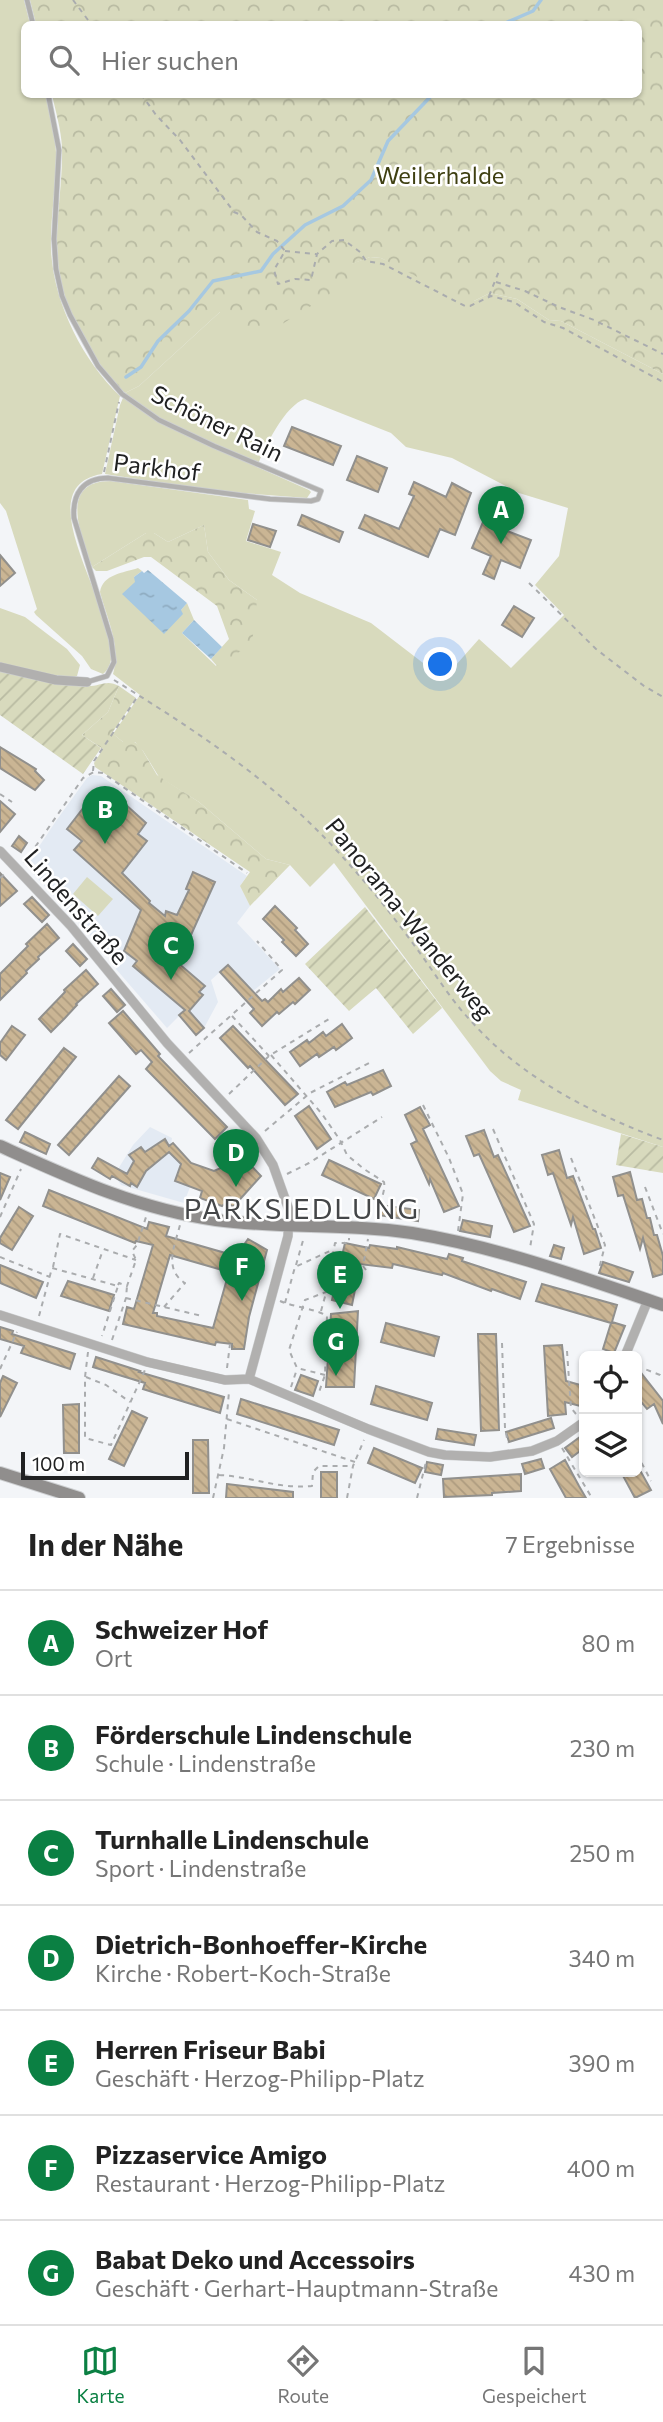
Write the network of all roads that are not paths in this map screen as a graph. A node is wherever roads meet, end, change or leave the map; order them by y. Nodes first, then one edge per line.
1 (27, 0) edge
2 (32, 21) edge
3 (49, 98) edge
4 (321, 493) joint
5 (0, 667) edge
6 (87, 682) joint
7 (0, 851) edge
8 (0, 1146) edge
9 (289, 1224) junction
10 (648, 1300) junction
11 (663, 1305) edge
12 (0, 1315) edge
13 (627, 1351) edge
14 (249, 1379) junction
15 (579, 1426) edge
16 (0, 1474) edge
17 (79, 1498) edge

1 - 2 lane
3 - 4 lane, Schöner Rain
4 - 6 lane, Parkhof
5 - 6 street
7 - 9 street, Lindenstraße
8 - 9 street
9 - 10 street
9 - 14 street
10 - 11 street
10 - 13 street
12 - 14 street
14 - 15 street
16 - 17 street

